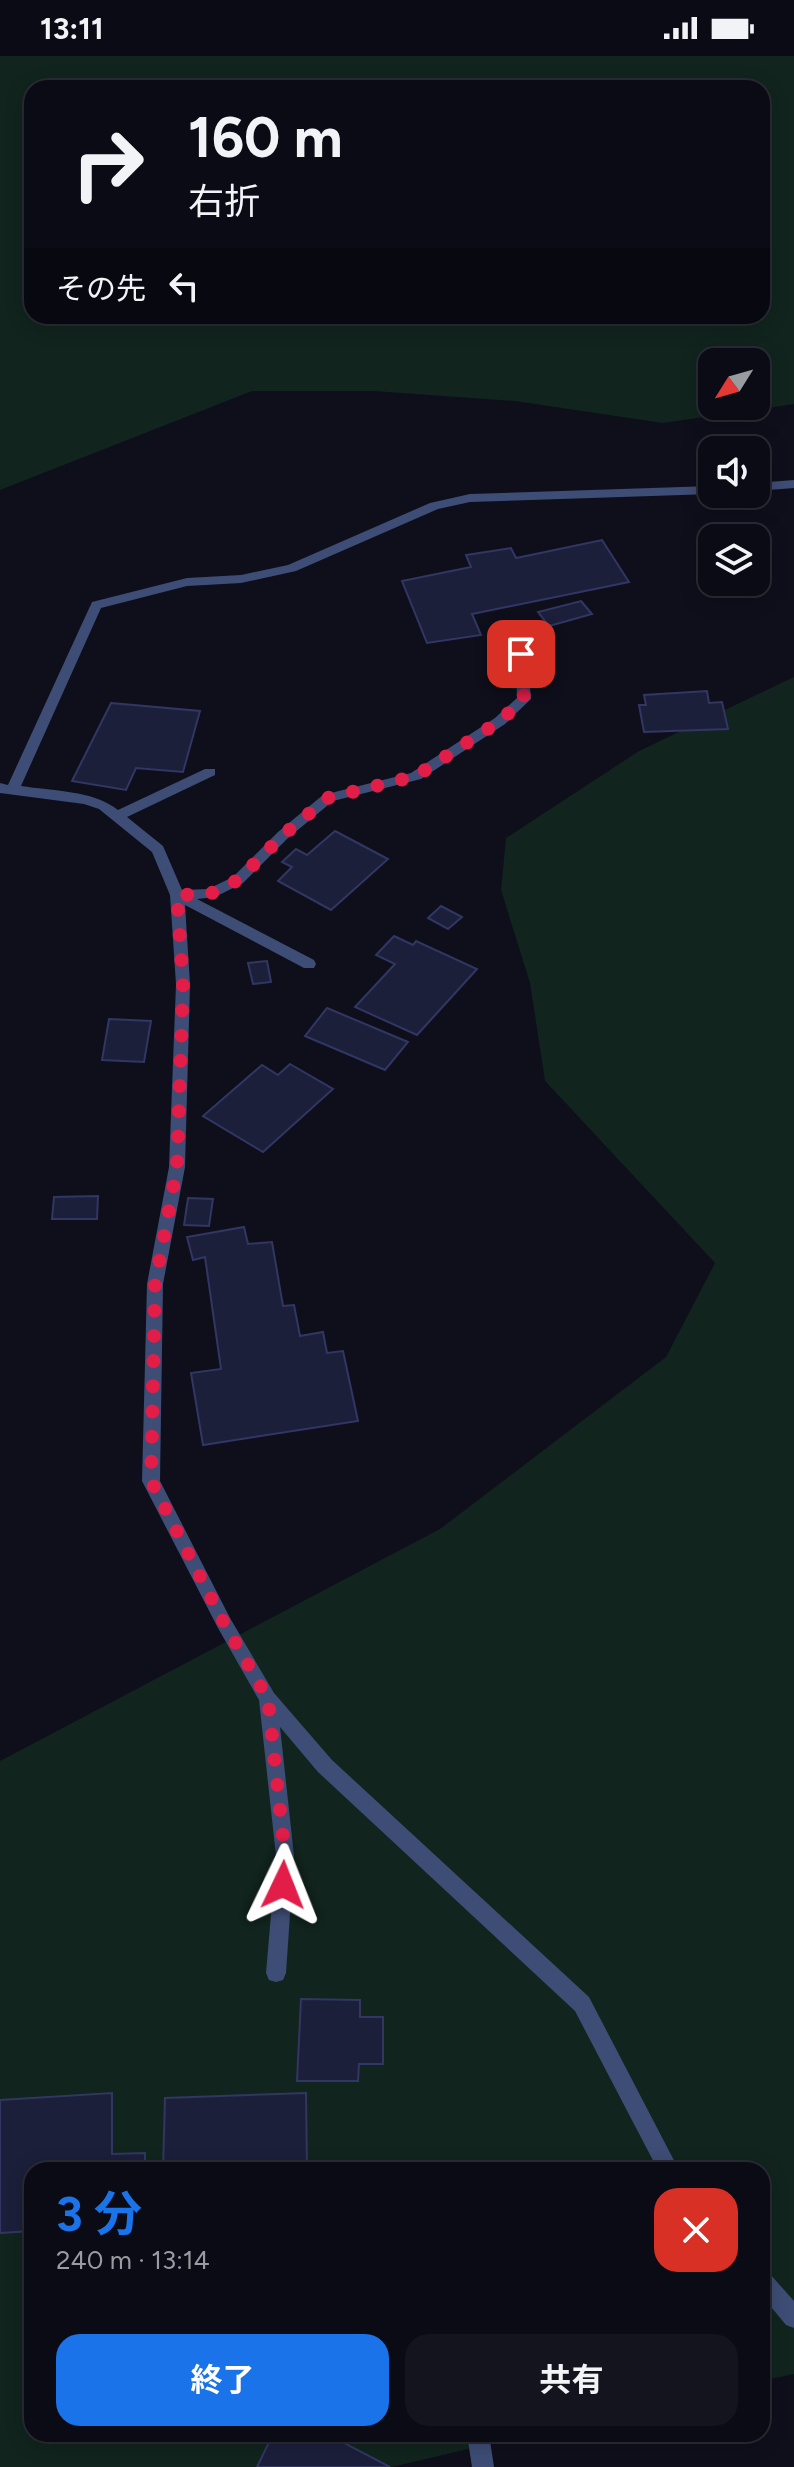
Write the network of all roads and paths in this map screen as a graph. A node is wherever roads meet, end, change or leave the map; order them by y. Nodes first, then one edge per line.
1 (794, 484) edge
2 (770, 486) edge
3 (698, 490) edge
4 (520, 631) dead end
5 (210, 772) dead end
6 (6, 788) edge
7 (118, 816) junction
8 (177, 895) junction
9 (309, 964) dead end
10 (268, 1699) junction
11 (276, 1973) dead end
12 (665, 2162) edge
13 (770, 2289) edge
14 (794, 2317) edge
15 (479, 2442) edge
16 (483, 2467) edge

1 - 2 street
3 - 6 street
4 - 8 street
5 - 7 street
6 - 7 street
7 - 8 street
8 - 9 street
8 - 10 street
10 - 11 street
10 - 12 street
13 - 14 street
15 - 16 street

